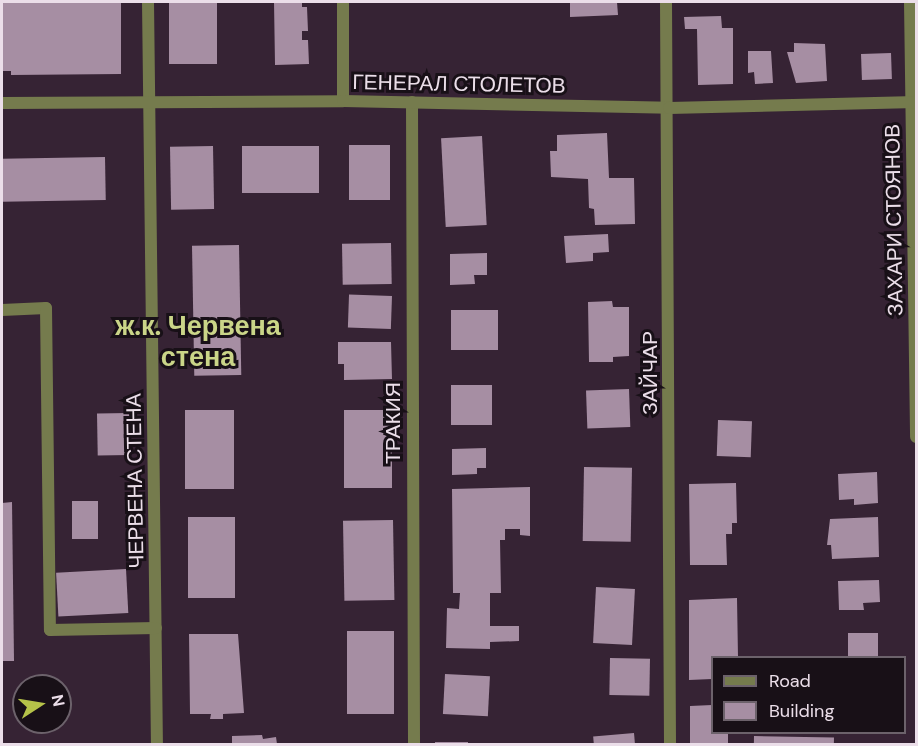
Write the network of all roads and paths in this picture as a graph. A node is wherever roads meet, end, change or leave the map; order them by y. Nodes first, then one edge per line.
1 (148, 2) edge
2 (343, 2) edge
3 (666, 2) edge
4 (910, 2) edge
5 (150, 100) junction
6 (344, 101) junction
7 (412, 102) junction
8 (914, 102) edge
9 (2, 103) edge
10 (669, 108) junction
11 (2, 310) edge
12 (916, 437) edge
13 (156, 628) junction
14 (157, 744) edge
15 (414, 744) edge
16 (670, 744) edge

1 - 5 street, ЧЕРВЕНА СТЕНА
2 - 6 street
3 - 10 street, ЗАЙЧАР
4 - 8 street, ЗАХАРИ СТОЯНОВ
5 - 6 street, ГЕНЕРАЛ СТОЛЕТОВ
5 - 9 street, ГЕНЕРАЛ СТОЛЕТОВ
5 - 13 street, ЧЕРВЕНА СТЕНА
6 - 7 street, ГЕНЕРАЛ СТОЛЕТОВ
7 - 10 street, ГЕНЕРАЛ СТОЛЕТОВ
7 - 15 street, ТРАКИЯ
8 - 10 street, ГЕНЕРАЛ СТОЛЕТОВ
8 - 12 street, ЗАХАРИ СТОЯНОВ
10 - 16 street, ЗАЙЧАР
11 - 13 street
13 - 14 street, ЧЕРВЕНА СТЕНА

